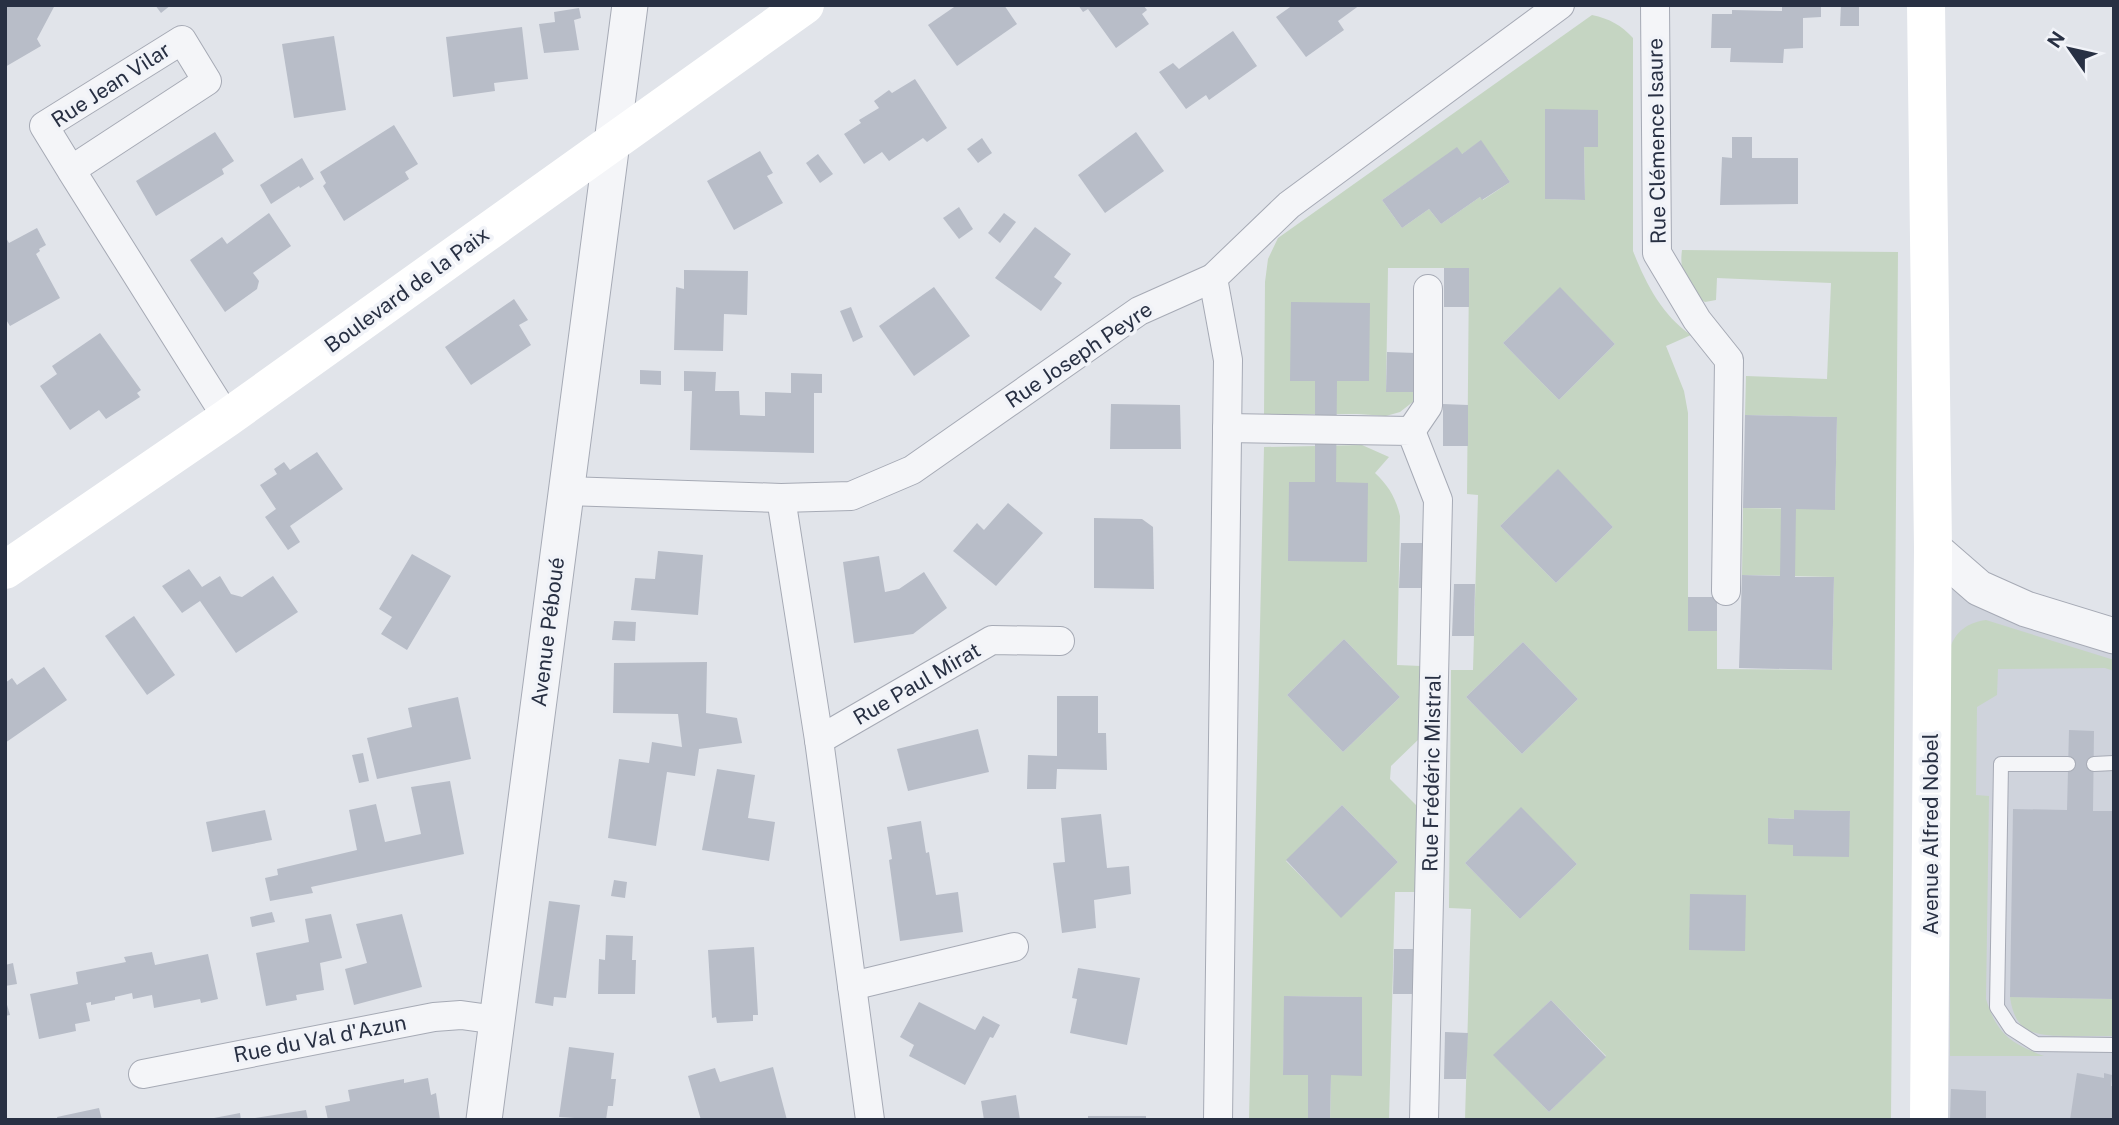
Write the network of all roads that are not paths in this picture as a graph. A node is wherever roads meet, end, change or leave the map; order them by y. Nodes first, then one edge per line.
1 (630, 5) edge
2 (805, 5) edge
3 (1560, 5) edge
4 (1655, 5) edge
5 (1926, 5) edge
6 (612, 143) junction
7 (71, 170) junction
8 (1213, 278) junction
9 (1428, 289) dead end
10 (227, 418) junction
11 (1227, 428) junction
12 (1411, 431) junction
13 (566, 491) junction
14 (781, 498) junction
15 (1933, 548) junction
16 (5, 570) edge
17 (1726, 591) dead end
18 (2114, 636) edge
19 (1059, 641) dead end
20 (819, 740) junction
21 (2114, 763) edge
22 (2068, 764) dead end
23 (2094, 764) dead end
24 (1014, 947) dead end
25 (852, 986) junction
26 (497, 1020) junction
27 (2114, 1045) edge
28 (143, 1074) dead end
29 (484, 1120) edge
30 (870, 1120) edge
31 (1218, 1120) edge
32 (1424, 1120) edge
33 (1929, 1120) edge

1 - 6 street, Avenue Péboué
2 - 6 main road, Boulevard de la Paix
3 - 8 street, Rue Joseph Peyre
4 - 17 street, Rue Clémence Isaure
5 - 15 main road, Avenue Alfred Nobel
6 - 10 main road, Boulevard de la Paix
6 - 13 street, Avenue Péboué
7 - 7 street, Rue Jean Vilar
7 - 10 street, Rue Jean Vilar
8 - 11 street
8 - 14 street, Rue Joseph Peyre
9 - 12 street
10 - 16 main road, Boulevard de la Paix
11 - 12 street
11 - 31 street
12 - 32 street, Rue Frédéric Mistral
13 - 14 street, Rue Joseph Peyre
13 - 26 street, Avenue Péboué
14 - 20 street
15 - 18 street
15 - 33 main road, Avenue Alfred Nobel
19 - 20 street, Rue Paul Mirat
20 - 25 street
21 - 23 lane
22 - 27 lane
24 - 25 street
25 - 30 street
26 - 28 street, Rue du Val d'Azun
26 - 29 street, Avenue Péboué

